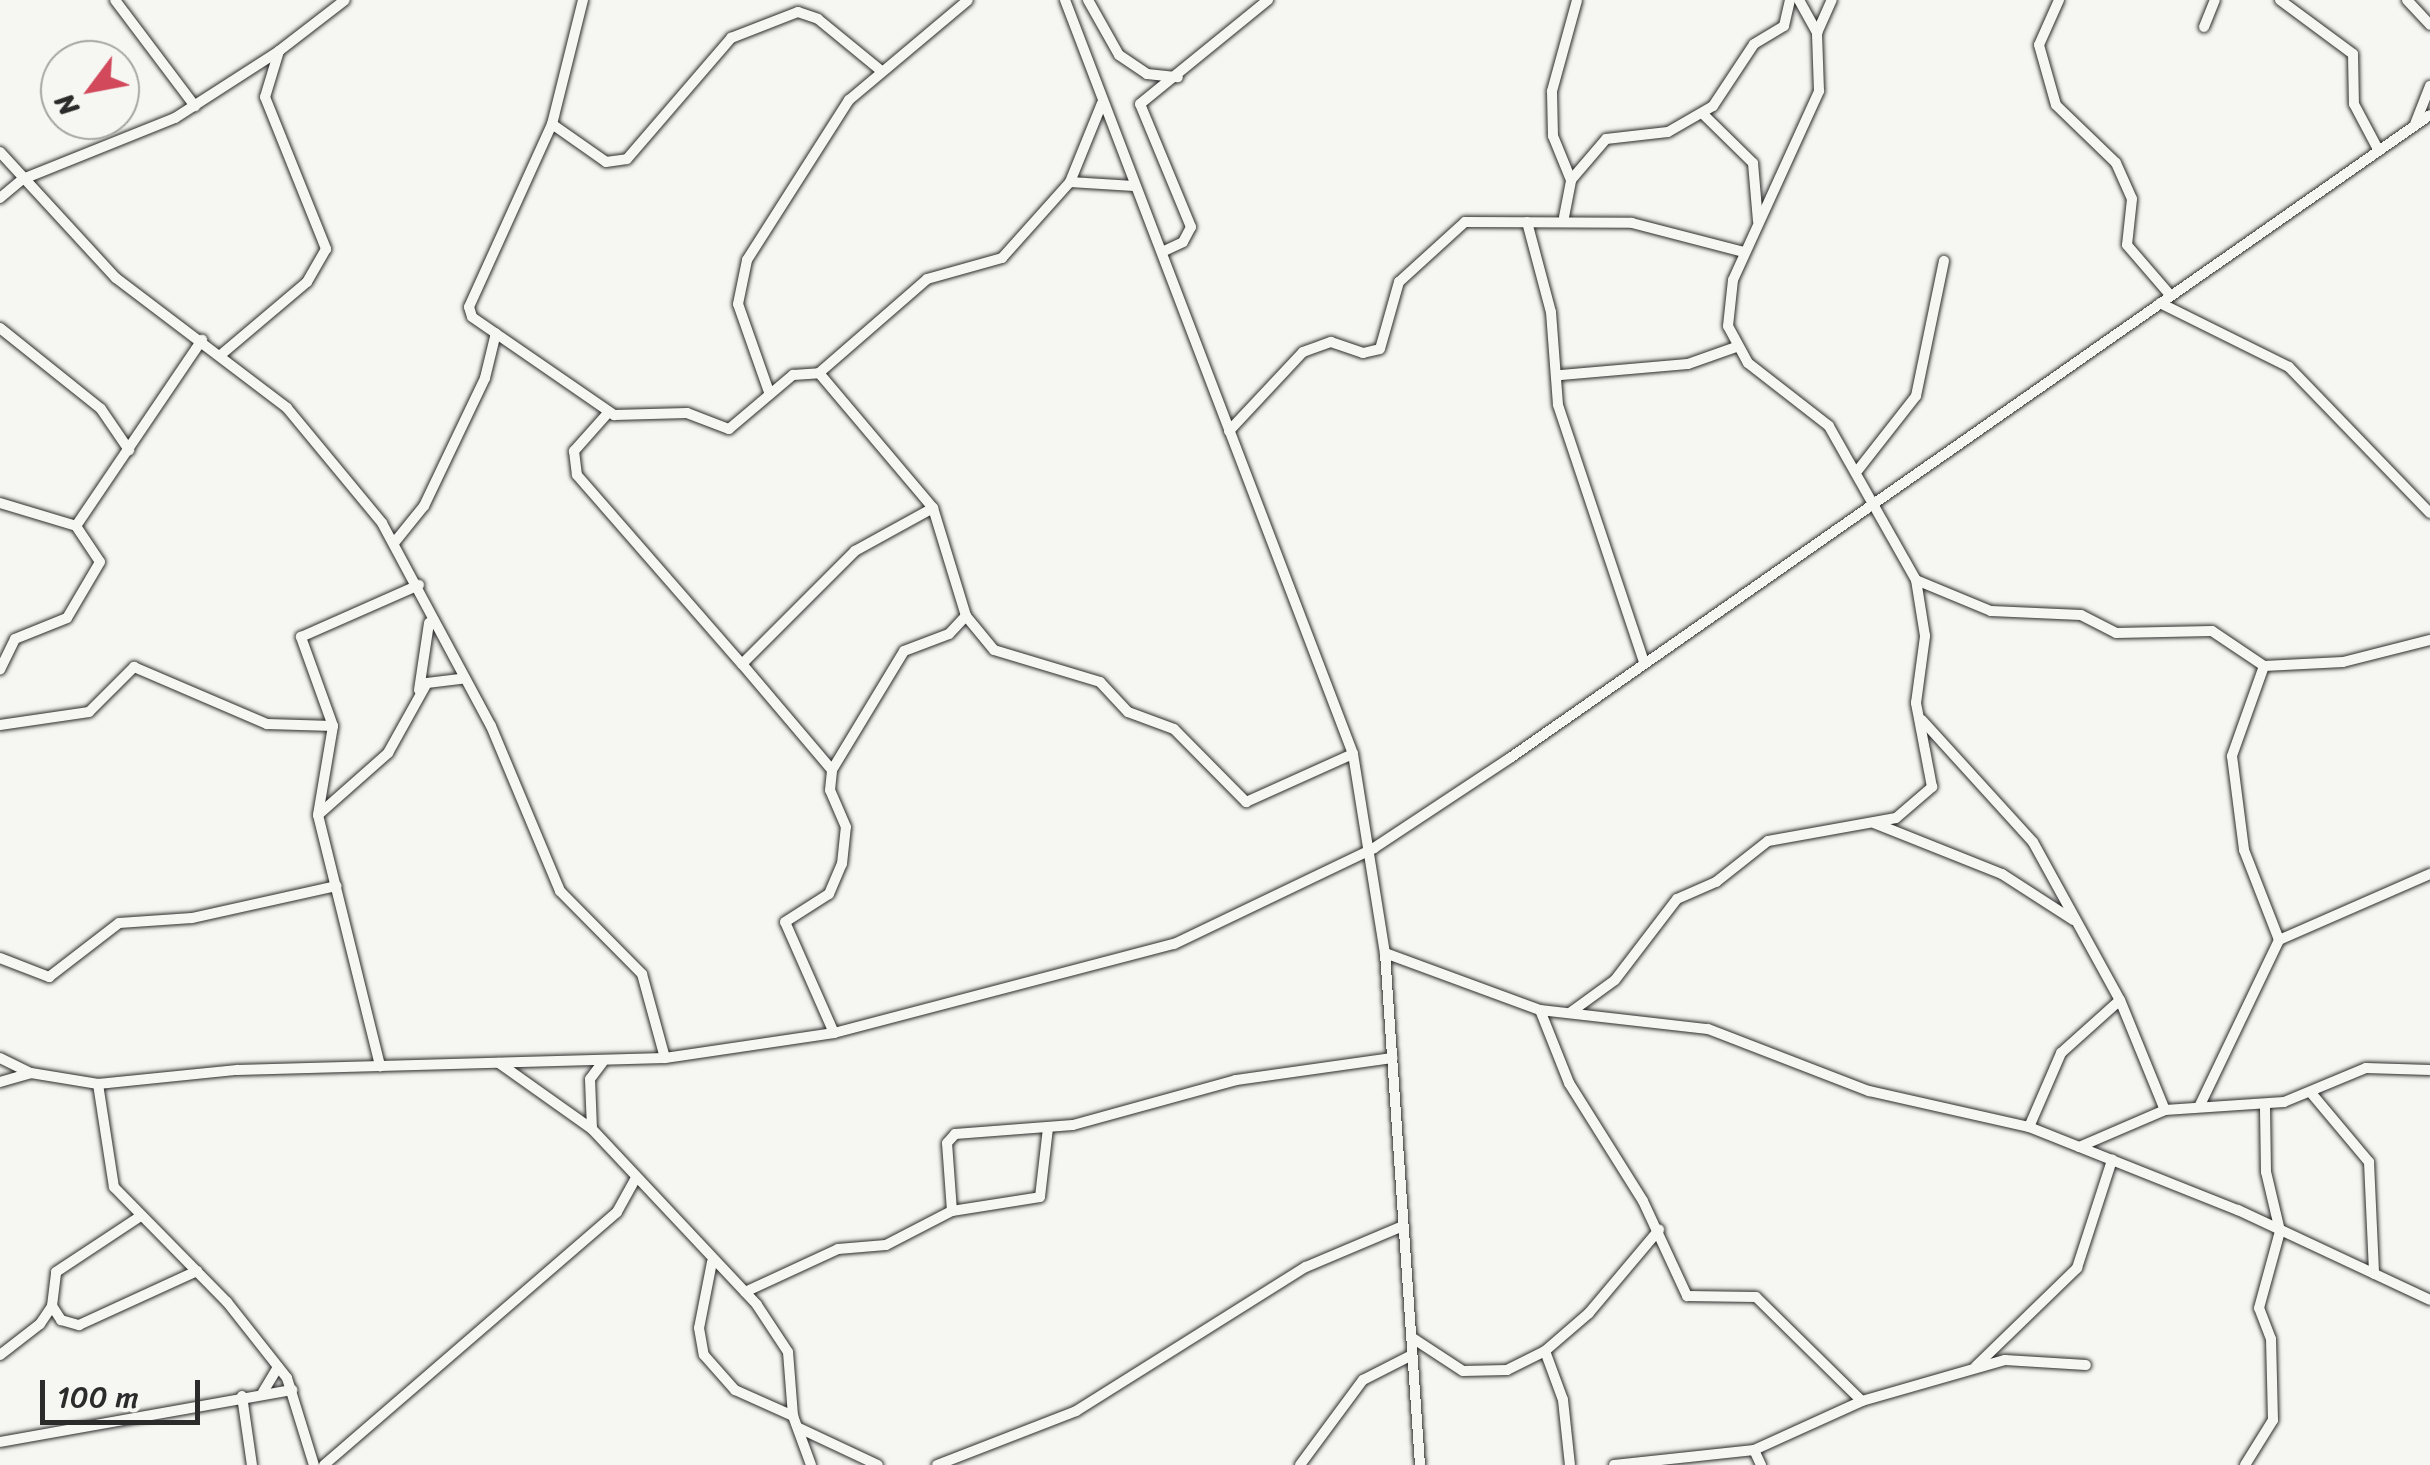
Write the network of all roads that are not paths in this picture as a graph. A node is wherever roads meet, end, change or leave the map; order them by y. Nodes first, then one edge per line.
1 (114, 0) edge
2 (345, 0) edge
3 (583, 0) edge
4 (968, 0) edge
5 (1064, 0) edge
6 (1088, 0) edge
7 (1268, 0) edge
8 (1577, 0) edge
9 (1790, 0) edge
10 (1799, 0) edge
11 (1832, 0) edge
12 (2059, 0) edge
13 (2215, 0) edge
14 (2280, 0) edge
15 (2408, 0) edge
16 (2430, 25) edge
17 (2204, 27) dead end
18 (1817, 33) junction
19 (279, 52) junction
20 (879, 69) junction
21 (1178, 77) junction
22 (2430, 86) edge
23 (1102, 103) junction
24 (194, 106) junction
25 (1703, 114) junction
26 (2425, 120) edge
27 (552, 124) junction
28 (2379, 150) junction
29 (0, 152) edge
30 (24, 178) junction
31 (1571, 180) junction
32 (1070, 182) junction
33 (1134, 186) junction
34 (0, 198) edge
35 (1564, 217) junction
36 (1528, 222) junction
37 (1758, 225) junction
38 (1162, 252) junction
39 (1744, 252) junction
40 (1944, 261) dead end
41 (2171, 296) junction
42 (2160, 304) junction
43 (0, 328) edge
44 (496, 334) junction
45 (202, 340) junction
46 (1736, 346) junction
47 (223, 352) junction
48 (820, 373) junction
49 (1561, 375) junction
50 (769, 392) junction
51 (607, 414) junction
52 (1229, 431) junction
53 (130, 452) junction
54 (1858, 470) junction
55 (1874, 502) junction
56 (0, 503) edge
57 (933, 508) junction
58 (2430, 513) edge
59 (76, 526) junction
60 (394, 543) junction
61 (1916, 580) junction
62 (418, 585) junction
63 (966, 616) junction
64 (429, 622) junction
65 (2430, 640) edge
66 (1644, 662) junction
67 (742, 664) junction
68 (2264, 666) junction
69 (0, 670) edge
70 (462, 680) junction
71 (419, 691) junction
72 (1918, 717) junction
73 (0, 725) edge
74 (332, 726) junction
75 (1352, 754) junction
76 (832, 770) junction
77 (318, 815) junction
78 (1874, 823) junction
79 (1374, 848) junction
80 (2430, 874) edge
81 (336, 886) junction
82 (2077, 924) junction
83 (2280, 940) junction
84 (1385, 953) junction
85 (0, 958) edge
86 (2120, 1000) junction
87 (1540, 1010) junction
88 (1571, 1012) junction
89 (834, 1034) junction
90 (0, 1058) edge
91 (664, 1058) junction
92 (1392, 1058) junction
93 (604, 1062) junction
94 (498, 1063) junction
95 (380, 1066) junction
96 (2430, 1070) edge
97 (31, 1073) junction
98 (0, 1082) edge
99 (98, 1084) junction
100 (2312, 1094) junction
101 (2200, 1105) junction
102 (2265, 1106) junction
103 (2166, 1110) junction
104 (2028, 1127) junction
105 (1048, 1128) junction
106 (592, 1129) junction
107 (2080, 1146) junction
108 (2112, 1160) junction
109 (635, 1179) junction
110 (952, 1212) junction
111 (139, 1218) junction
112 (1404, 1226) junction
113 (1658, 1230) junction
114 (2280, 1231) junction
115 (712, 1262) junction
116 (196, 1270) junction
117 (2374, 1274) junction
118 (745, 1292) junction
119 (2430, 1300) edge
120 (52, 1306) junction
121 (1411, 1336) junction
122 (1545, 1351) junction
123 (0, 1355) edge
124 (1412, 1355) junction
125 (2086, 1365) dead end
126 (278, 1367) junction
127 (1975, 1367) junction
128 (292, 1390) junction
129 (263, 1392) junction
130 (242, 1396) junction
131 (1862, 1402) junction
132 (796, 1422) junction
133 (0, 1442) edge
134 (1754, 1450) junction
135 (1672, 1461) edge
136 (252, 1465) edge
137 (314, 1465) edge
138 (324, 1465) edge
139 (811, 1465) edge
140 (878, 1465) edge
141 (938, 1465) edge
142 (1300, 1465) edge
143 (1420, 1465) edge
144 (1570, 1465) edge
145 (1614, 1465) edge
146 (1761, 1465) edge
147 (2245, 1465) edge

1 - 24 street
2 - 19 street
3 - 27 street
4 - 20 street
5 - 23 street
6 - 21 street
7 - 21 street
8 - 31 street
9 - 25 street
10 - 18 street
11 - 18 street
12 - 41 street
13 - 17 street
14 - 28 street
15 - 16 street
18 - 37 street
19 - 24 street
19 - 47 street
20 - 27 street
20 - 50 street
21 - 38 street
22 - 26 street
23 - 32 street
23 - 33 street
24 - 30 street
25 - 31 street
25 - 37 street
26 - 28 street
27 - 44 street
28 - 41 street
29 - 30 street
30 - 34 street
30 - 45 street
31 - 35 street
32 - 33 street
32 - 48 street
33 - 38 street
35 - 36 street
35 - 39 street
36 - 49 street
36 - 52 street
37 - 39 street
38 - 52 street
39 - 46 street
40 - 54 street
41 - 42 street
42 - 55 street
42 - 58 street
43 - 53 street
44 - 51 street
44 - 60 street
45 - 47 street
45 - 53 street
46 - 49 street
46 - 54 street
47 - 60 street
48 - 50 street
48 - 57 street
49 - 66 street
50 - 51 street
51 - 67 street
52 - 75 street
53 - 59 street
54 - 55 street
55 - 61 street
55 - 66 street
56 - 59 street
57 - 63 street
57 - 67 street
59 - 69 street
60 - 62 street
61 - 68 street
61 - 72 street
62 - 64 street
62 - 74 street
63 - 75 street
63 - 76 street
64 - 70 street
64 - 71 street
65 - 68 street
66 - 79 street
67 - 76 street
68 - 83 street
70 - 71 street
70 - 91 street
71 - 77 street
72 - 78 street
72 - 82 street
73 - 74 street
74 - 77 street
75 - 79 street
76 - 89 street
77 - 81 street
78 - 82 street
78 - 88 street
79 - 84 street
79 - 89 street
80 - 83 street
81 - 85 street
81 - 95 street
82 - 86 street
83 - 101 street
84 - 87 street
84 - 92 street
86 - 103 street
86 - 104 street
87 - 88 street
87 - 113 street
88 - 104 street
89 - 91 street
90 - 97 street
91 - 93 street
92 - 105 street
92 - 112 street
93 - 94 street
93 - 106 street
94 - 95 street
94 - 106 street
95 - 99 street
96 - 100 street
97 - 98 street
97 - 99 street
99 - 111 street
100 - 102 street
100 - 117 street
101 - 102 street
101 - 103 street
102 - 114 street
103 - 107 street
104 - 107 street
105 - 110 street
105 - 110 street
106 - 109 street
107 - 108 street
108 - 114 street
108 - 127 street
109 - 115 street
109 - 138 street
110 - 118 street
111 - 116 street
111 - 120 street
112 - 121 street
112 - 141 street
113 - 122 street
113 - 131 street
114 - 117 street
114 - 147 street
115 - 118 street
115 - 132 street
116 - 120 street
116 - 126 street
117 - 119 street
118 - 132 street
120 - 123 street
121 - 122 street
121 - 124 street
122 - 144 street
124 - 142 street
124 - 143 street
125 - 127 street
126 - 128 street
126 - 129 street
127 - 131 street
128 - 129 street
128 - 137 street
129 - 130 street
130 - 133 street
130 - 136 street
131 - 134 street
132 - 139 street
132 - 140 street
134 - 135 street
134 - 146 street
135 - 145 street

